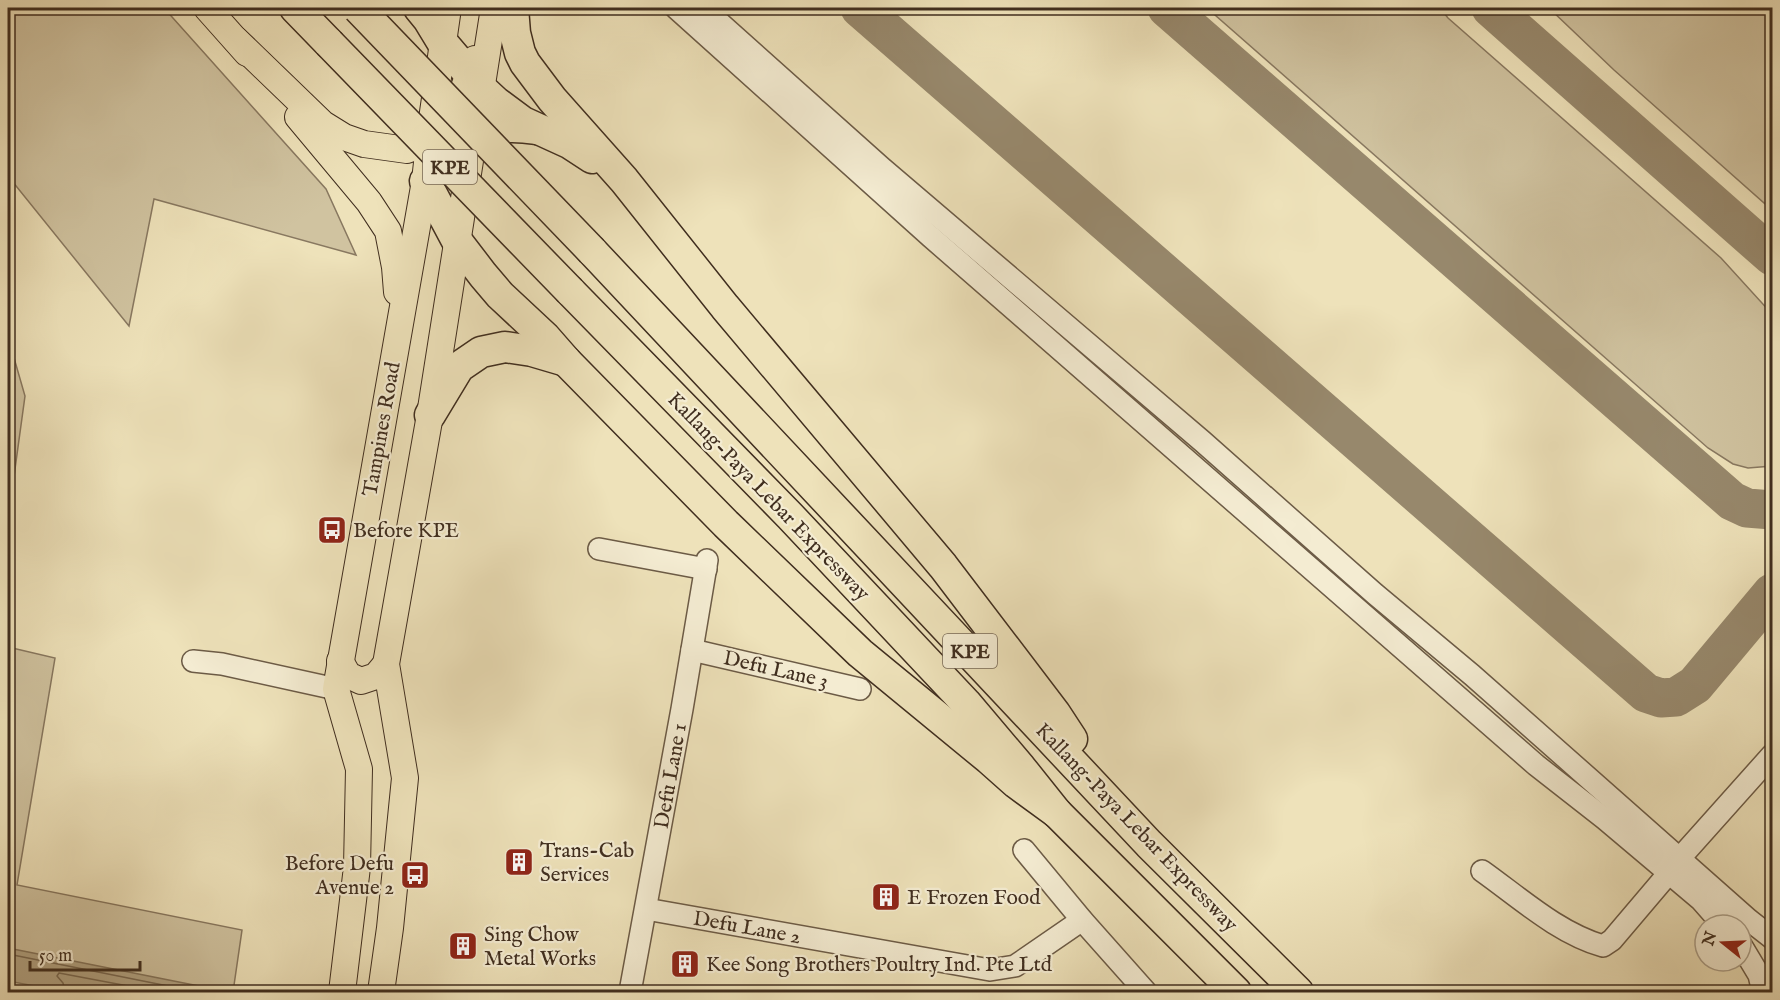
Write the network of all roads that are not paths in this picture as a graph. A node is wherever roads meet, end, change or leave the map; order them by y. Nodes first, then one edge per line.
1 (207, 8) edge
2 (295, 8) edge
3 (358, 8) edge
4 (419, 8) edge
5 (448, 8) edge
6 (500, 8) edge
7 (676, 8) edge
8 (705, 18) edge
9 (236, 40) junction
10 (442, 42) junction
11 (476, 82) junction
12 (536, 129) junction
13 (473, 140) junction
14 (430, 141) junction
15 (624, 180) junction
16 (425, 181) junction
17 (946, 222) junction
18 (931, 237) junction
19 (457, 241) junction
20 (399, 325) junction
21 (566, 361) junction
22 (430, 415) junction
23 (1202, 441) junction
24 (1185, 458) junction
25 (599, 549) dead end
26 (692, 650) junction
27 (193, 661) dead end
28 (340, 661) junction
29 (386, 664) junction
30 (336, 688) junction
31 (860, 689) dead end
32 (1551, 745) junction
33 (1773, 755) edge
34 (1536, 765) junction
35 (1121, 812) junction
36 (1057, 813) junction
37 (1024, 850) dead end
38 (1674, 866) junction
39 (1482, 871) dead end
40 (646, 909) junction
41 (1712, 913) edge
42 (1082, 920) junction
43 (1772, 938) edge
44 (1753, 965) edge
45 (342, 993) edge
46 (381, 993) edge
47 (630, 993) edge
48 (1146, 993) edge
49 (1236, 993) edge
50 (1298, 993) edge
51 (1763, 993) edge

1 - 9 main road
2 - 36 highway, Kallang-Paya Lebar Expressway / KPE, bridge
3 - 35 highway, Kallang-Paya Lebar Expressway / KPE, bridge
4 - 10 highway
5 - 10 main road, Tampines Road
6 - 11 main road
6 - 15 highway
7 - 8 street
8 - 17 street
8 - 18 street
9 - 14 main road
9 - 20 main road
10 - 11 highway
10 - 14 main road, Tampines Road
11 - 12 highway
11 - 13 main road
11 - 14 main road
12 - 13 highway
12 - 15 highway
13 - 16 highway
13 - 19 main road
14 - 16 main road, Tampines Road
15 - 35 highway
16 - 19 highway
16 - 20 main road, Tampines Road
17 - 18 street
17 - 23 street
18 - 24 street
19 - 21 highway
19 - 22 main road
20 - 28 main road, Tampines Road
21 - 22 highway
21 - 36 highway
22 - 29 main road
23 - 24 street
23 - 32 street
24 - 34 street
25 - 26 street, Defu Lane 1
26 - 31 street, Defu Lane 3
26 - 40 street, Defu Lane 1
27 - 30 street
28 - 29 main road
28 - 30 main road, Tampines Road
29 - 46 main road
30 - 45 main road, Tampines Road
32 - 34 street
32 - 38 street
33 - 38 street
34 - 38 street
35 - 50 highway, Kallang-Paya Lebar Expressway / KPE
36 - 49 highway, Kallang-Paya Lebar Expressway / KPE
37 - 42 street
38 - 39 street
38 - 41 street
38 - 43 street
40 - 42 street, Defu Lane 2
40 - 47 street, Defu Lane 1
42 - 48 street
44 - 51 street

